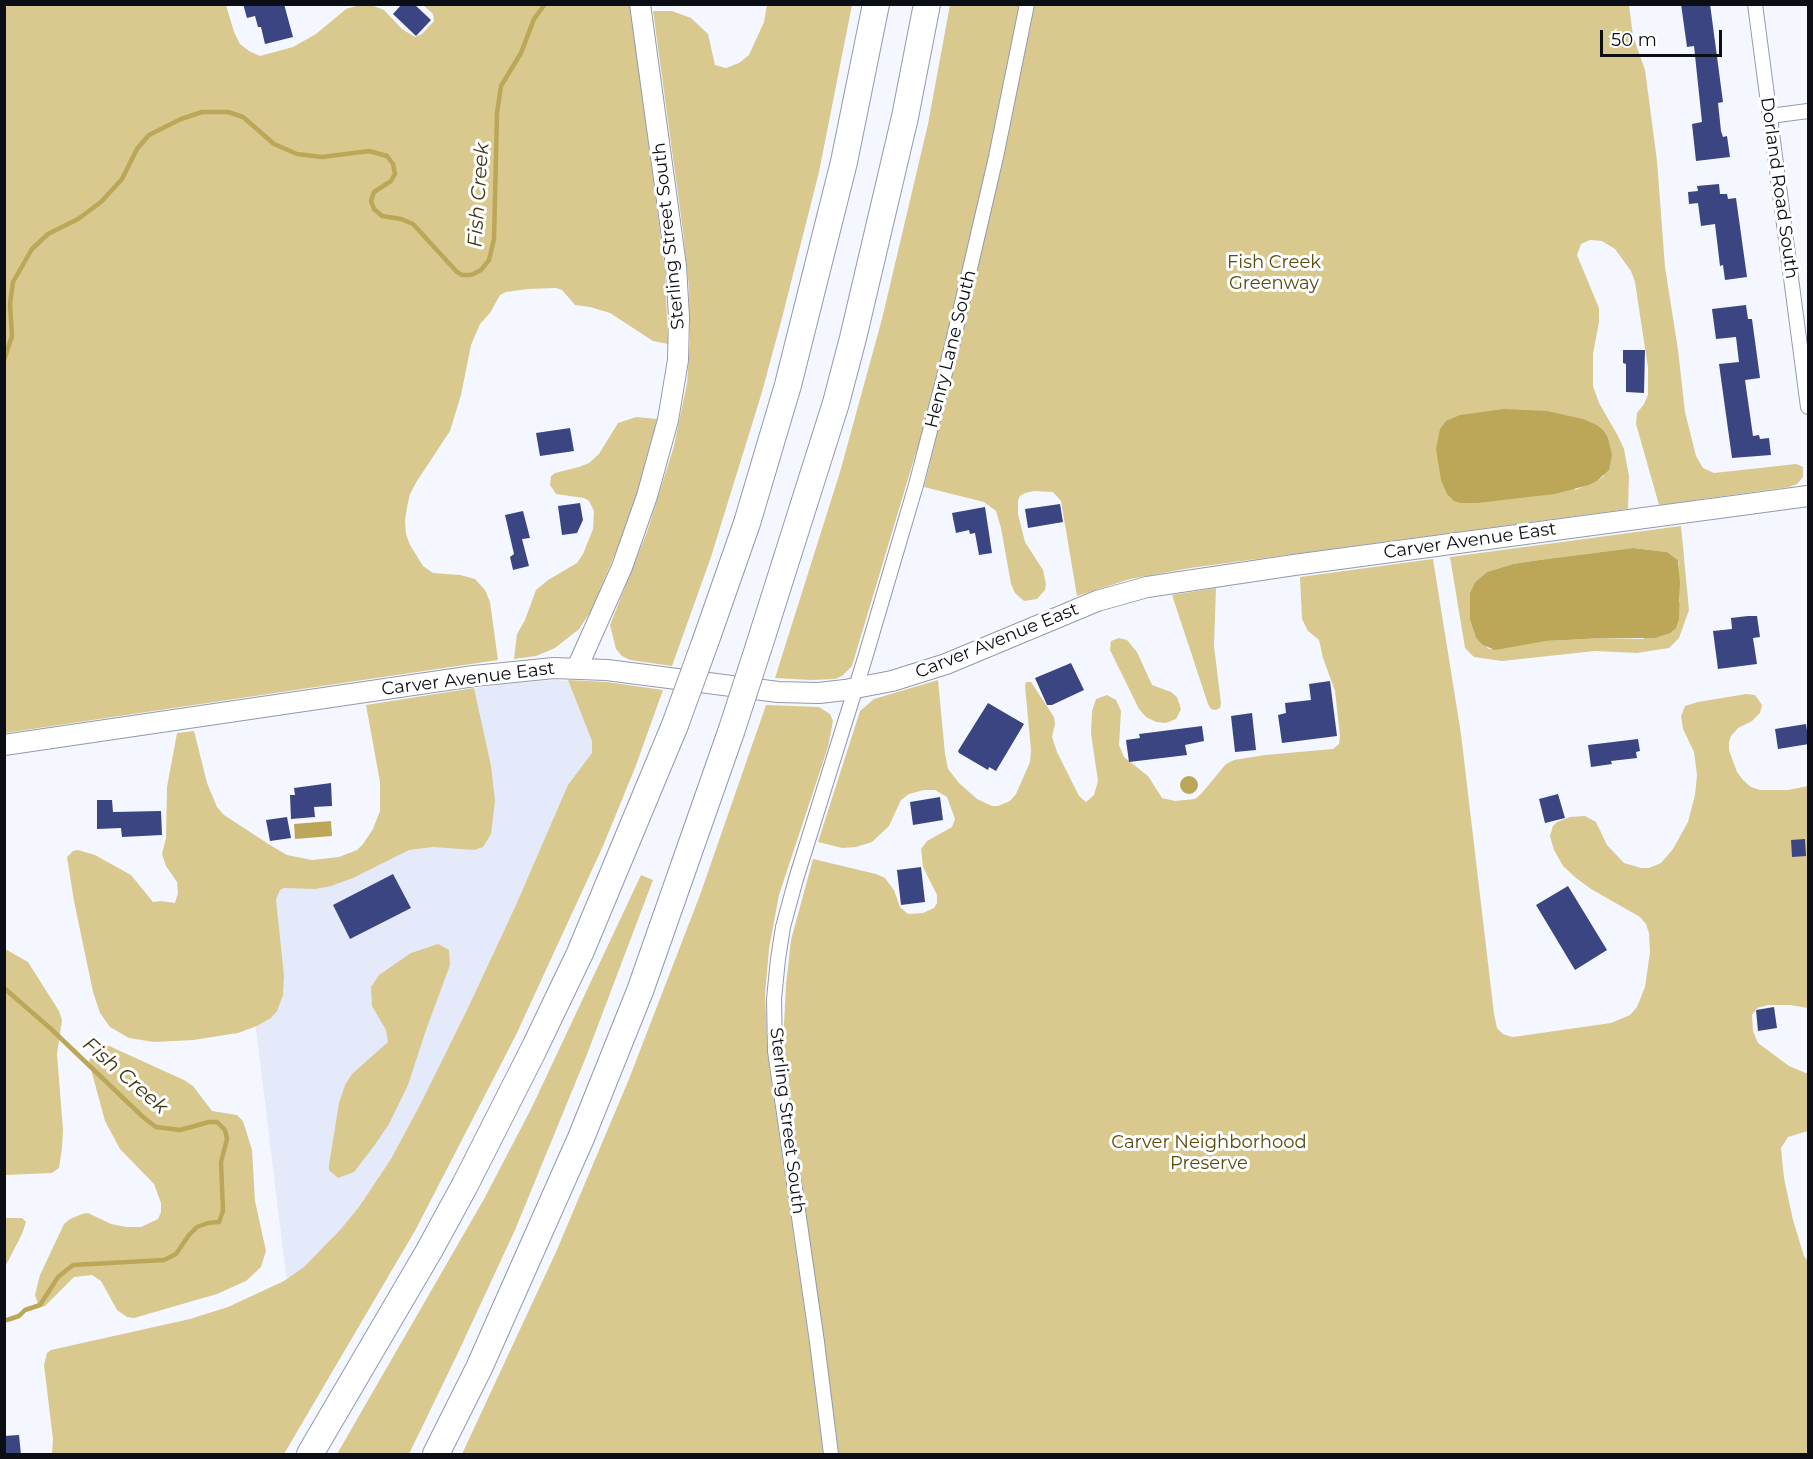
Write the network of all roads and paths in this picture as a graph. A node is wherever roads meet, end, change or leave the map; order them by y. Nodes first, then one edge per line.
1 (640, 4) edge
2 (876, 4) edge
3 (927, 4) edge
4 (1027, 4) edge
5 (1755, 4) edge
6 (1809, 111) edge
7 (1770, 116) junction
8 (1809, 407) edge
9 (1809, 496) edge
10 (577, 668) junction
11 (856, 689) junction
12 (4, 745) edge
13 (310, 1455) edge
14 (436, 1455) edge
15 (831, 1455) edge

1 - 10 street, Sterling Street South
2 - 13 highway, bridge
3 - 14 highway, bridge
4 - 11 street, Henry Lane South
5 - 7 street, Dorland Road South
6 - 7 street
7 - 8 street, Dorland Road South
9 - 11 street, Carver Avenue East
10 - 11 street, Carver Avenue East
10 - 12 street, Carver Avenue East
11 - 15 street, Sterling Street South

